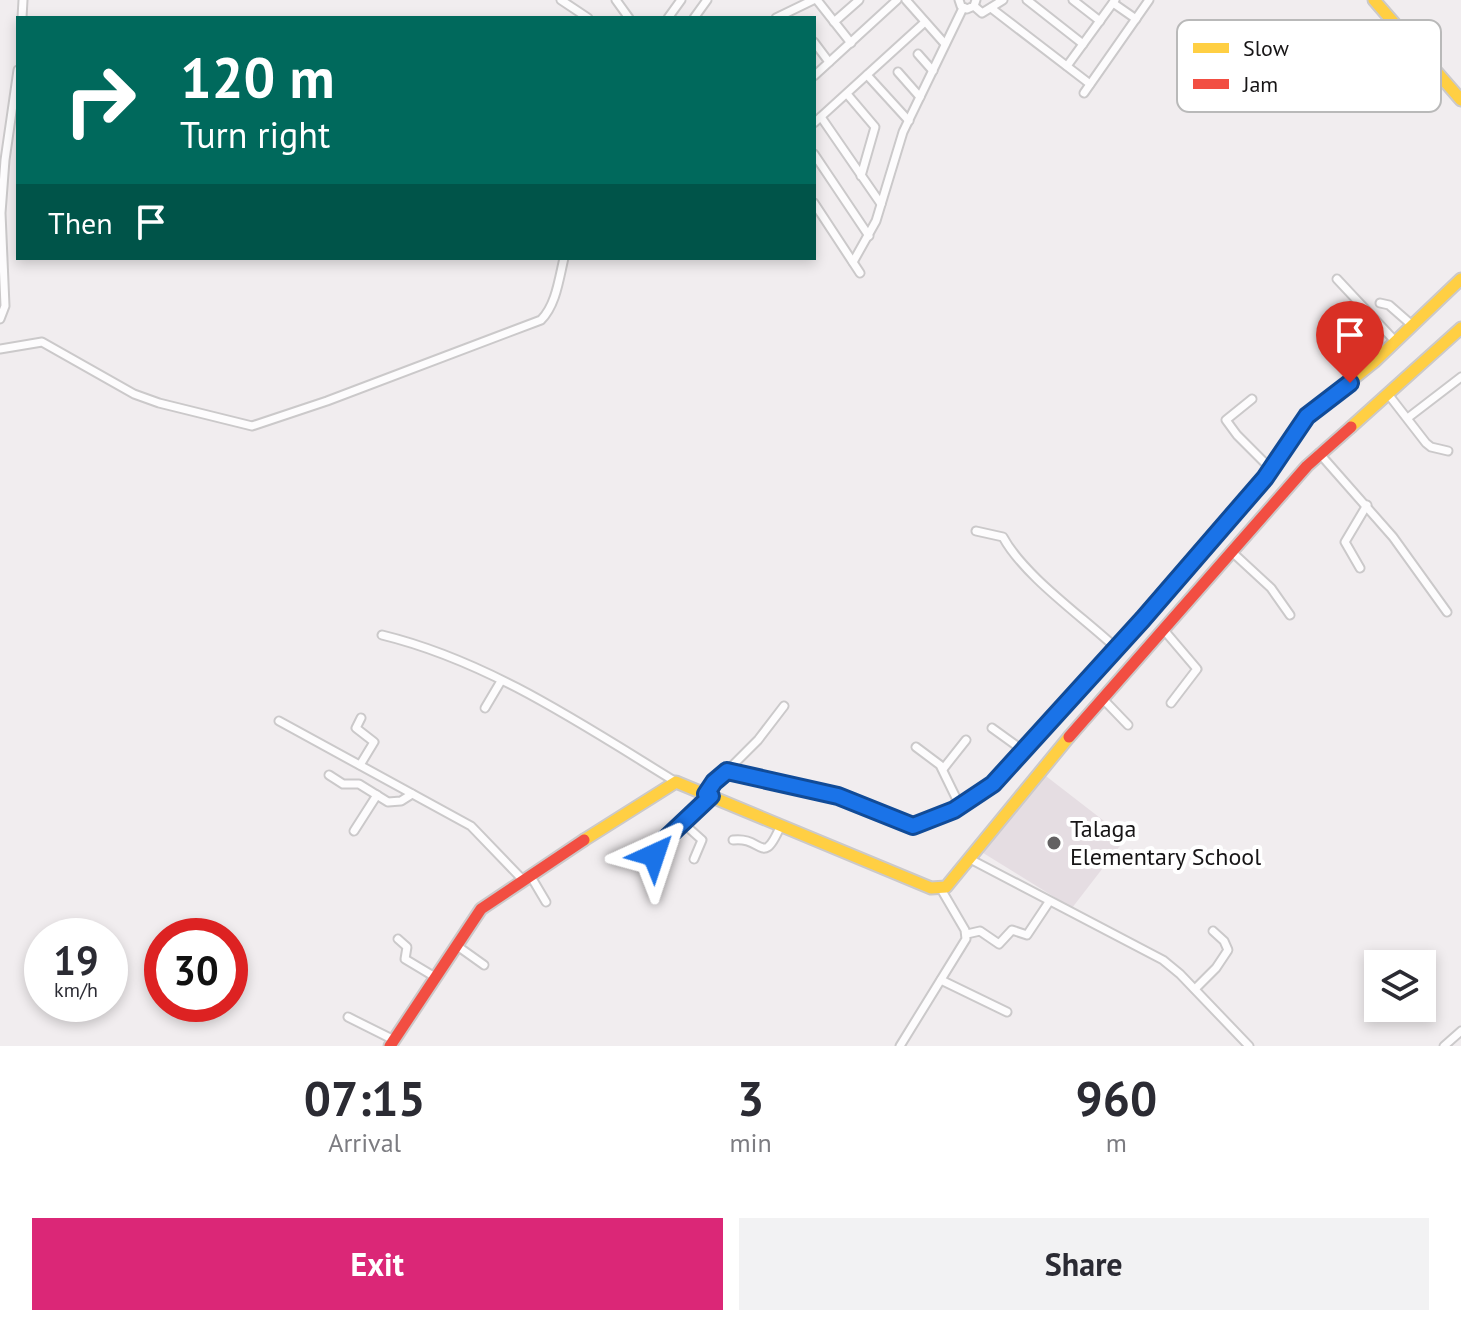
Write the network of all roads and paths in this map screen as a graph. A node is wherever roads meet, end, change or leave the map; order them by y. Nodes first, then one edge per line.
1 (561, 0) edge
2 (815, 0) edge
3 (859, 0) edge
4 (897, 0) edge
5 (906, 0) edge
6 (1003, 0) edge
7 (1027, 0) edge
8 (1073, 0) edge
9 (1149, 0) edge
10 (1374, 0) edge
11 (1114, 2) edge
12 (975, 3) edge
13 (961, 4) edge
14 (991, 8) junction
15 (585, 16) edge
16 (780, 16) edge
17 (1136, 19) junction
18 (1391, 20) edge
19 (1100, 21) junction
20 (834, 22) junction
21 (925, 22) junction
22 (851, 43) junction
23 (945, 44) junction
24 (1083, 44) junction
25 (816, 45) edge
26 (918, 54) dead end
27 (829, 62) junction
28 (1067, 66) junction
29 (933, 71) junction
30 (898, 72) dead end
31 (816, 74) edge
32 (867, 75) junction
33 (1441, 77) edge
34 (1090, 84) junction
35 (16, 86) edge
36 (1084, 93) dead end
37 (847, 94) junction
38 (920, 97) junction
39 (1461, 100) edge
40 (821, 117) junction
41 (816, 121) edge
42 (909, 121) junction
43 (816, 157) edge
44 (861, 176) junction
45 (881, 204) junction
46 (816, 206) edge
47 (869, 236) junction
48 (563, 260) edge
49 (853, 262) junction
50 (860, 273) dead end
51 (1337, 279) dead end
52 (1461, 279) edge
53 (1380, 303) dead end
54 (0, 319) edge
55 (1413, 326) junction
56 (1461, 328) edge
57 (1395, 341) junction
58 (0, 349) edge
59 (1461, 377) edge
60 (1388, 394) junction
61 (1252, 399) dead end
62 (1409, 417) junction
63 (1448, 451) dead end
64 (1319, 453) junction
65 (1272, 470) junction
66 (1367, 505) junction
67 (976, 531) dead end
68 (1232, 552) junction
69 (1360, 568) dead end
70 (1447, 612) dead end
71 (1290, 615) dead end
72 (1163, 629) junction
73 (382, 635) dead end
74 (1116, 648) junction
75 (501, 681) junction
76 (1102, 698) junction
77 (1171, 703) dead end
78 (784, 706) dead end
79 (485, 708) dead end
80 (361, 718) dead end
81 (279, 721) dead end
82 (1128, 725) dead end
83 (992, 728) dead end
84 (966, 740) dead end
85 (916, 747) dead end
86 (1024, 751) junction
87 (360, 765) junction
88 (943, 769) junction
89 (727, 771) junction
90 (329, 775) dead end
91 (676, 782) junction
92 (412, 794) junction
93 (377, 795) junction
94 (709, 795) junction
95 (960, 806) junction
96 (683, 823) junction
97 (781, 825) junction
98 (354, 831) dead end
99 (733, 840) dead end
100 (694, 859) dead end
101 (970, 859) junction
102 (657, 865) dead end
103 (526, 878) junction
104 (941, 889) junction
105 (546, 902) dead end
106 (1049, 902) junction
107 (1213, 931) dead end
108 (967, 934) junction
109 (398, 939) dead end
110 (456, 945) junction
111 (484, 965) dead end
112 (435, 977) junction
113 (941, 980) junction
114 (1195, 989) junction
115 (1007, 1012) dead end
116 (348, 1017) dead end
117 (1461, 1031) edge
118 (392, 1043) edge
119 (900, 1046) edge
120 (1249, 1046) edge
121 (1444, 1046) edge

1 - 15 street
2 - 16 street
2 - 20 street
3 - 20 street
4 - 22 street
5 - 21 street
6 - 14 street
7 - 24 street
8 - 19 street
9 - 17 street
10 - 18 main road
11 - 17 street
11 - 19 street
12 - 13 street
12 - 14 street
13 - 23 street
14 - 28 street
17 - 34 street
19 - 24 street
20 - 22 street
21 - 23 street
21 - 32 street
22 - 27 street
23 - 29 street
24 - 28 street
25 - 27 street
26 - 29 street
27 - 31 street
28 - 34 street
29 - 38 street
30 - 38 street
32 - 37 street
32 - 42 street
33 - 39 main road
34 - 36 street
35 - 54 street
37 - 40 street
37 - 44 street
38 - 42 street
40 - 41 street
40 - 44 street
42 - 45 street
43 - 47 street
44 - 45 street
45 - 47 street
46 - 49 street
47 - 49 street
48 - 58 street
49 - 50 street
51 - 57 street
52 - 55 main road
53 - 55 street
55 - 57 main road
56 - 60 main road
57 - 65 main road
59 - 62 street
60 - 62 street
60 - 64 main road
61 - 65 street
62 - 63 street
64 - 66 street
64 - 68 main road
65 - 74 main road
66 - 69 street
66 - 70 street
67 - 74 street
68 - 71 street
68 - 72 main road
72 - 76 main road
72 - 77 street
73 - 75 street
74 - 86 main road
75 - 79 street
75 - 91 street
76 - 82 street
76 - 101 main road
78 - 89 street
80 - 87 street
81 - 87 street
83 - 86 street
84 - 88 street
85 - 88 street
86 - 95 main road
87 - 92 street
88 - 95 street
89 - 94 main road
89 - 95 main road
90 - 93 street
91 - 94 main road
91 - 103 main road
92 - 93 street
92 - 103 street
93 - 98 street
94 - 96 street
94 - 97 main road
96 - 100 street
96 - 102 street
97 - 99 street
97 - 104 main road
101 - 104 main road
101 - 106 street
103 - 105 street
103 - 110 main road
104 - 108 street
106 - 108 street
106 - 114 street
107 - 114 street
108 - 113 street
109 - 112 street
110 - 111 street
110 - 112 main road
112 - 118 main road
113 - 115 street
113 - 119 street
114 - 120 street
116 - 118 street
117 - 121 street

